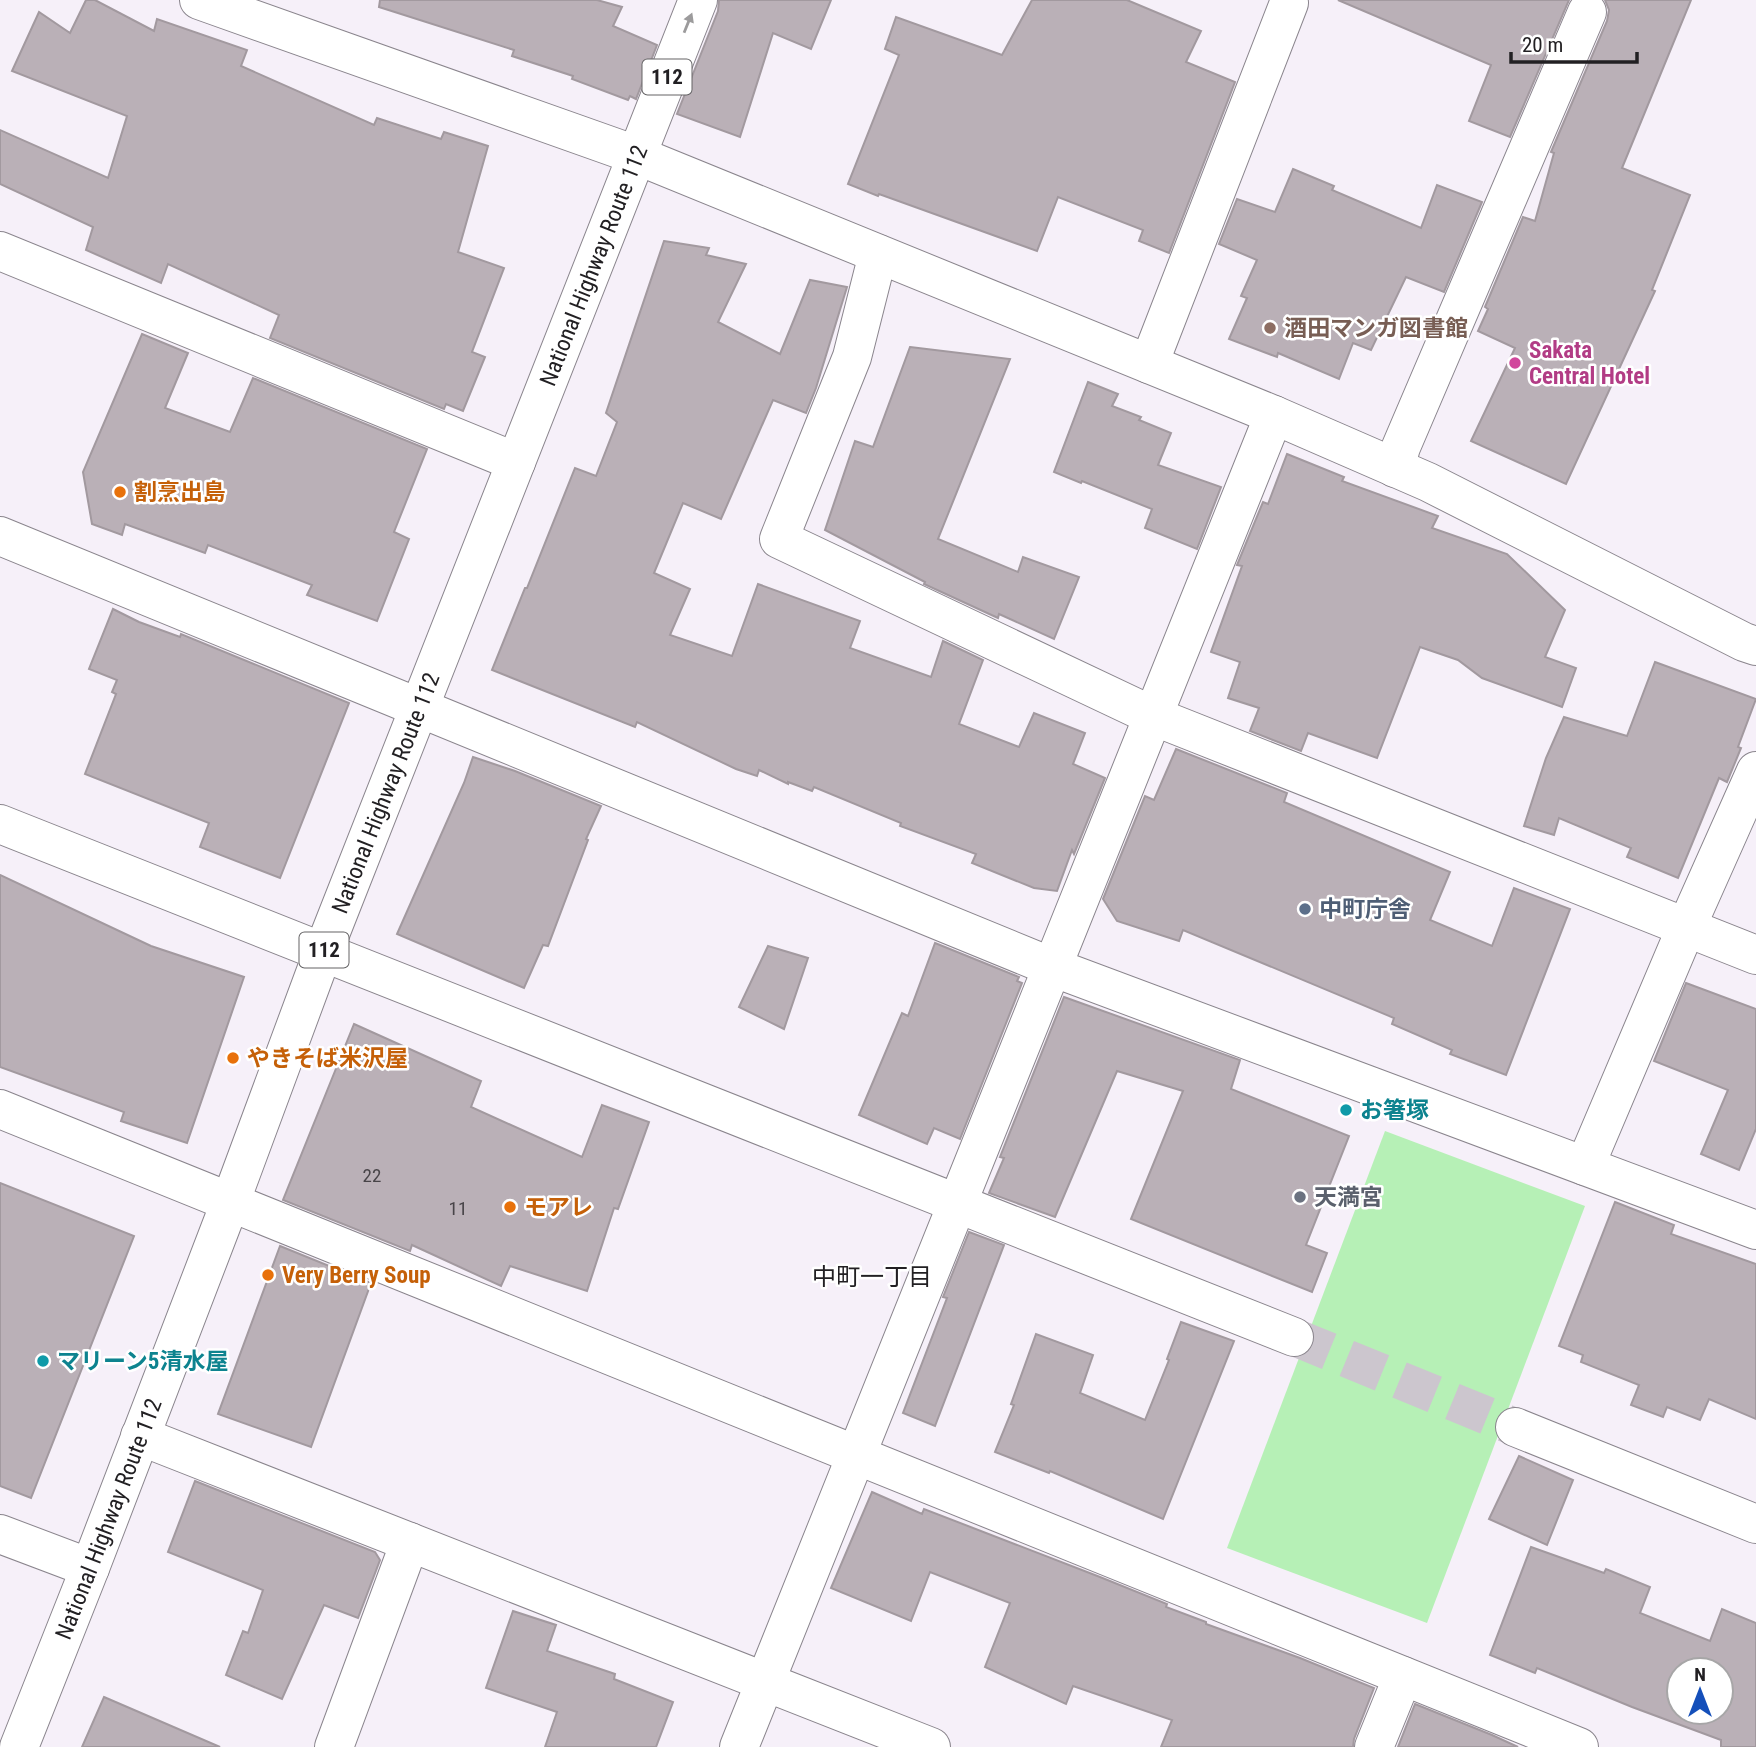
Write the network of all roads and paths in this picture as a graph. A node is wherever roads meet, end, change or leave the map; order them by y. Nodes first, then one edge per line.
1 (200, 0) edge
2 (698, 0) edge
3 (1289, 3) dead end
4 (1587, 12) dead end
5 (636, 155) junction
6 (0, 251) edge
7 (878, 254) junction
8 (1149, 363) junction
9 (1273, 415) junction
10 (516, 462) junction
11 (1395, 468) junction
12 (0, 536) edge
13 (1756, 646) edge
14 (420, 709) junction
15 (1153, 716) junction
16 (1756, 771) edge
17 (0, 824) edge
18 (1686, 928) junction
19 (323, 952) junction
20 (1756, 955) edge
21 (1052, 967) junction
22 (0, 1109) edge
23 (1585, 1166) junction
24 (230, 1202) junction
25 (958, 1203) junction
26 (1756, 1230) edge
27 (1294, 1336) tunnel mouth
28 (1515, 1427) tunnel mouth
29 (141, 1436) junction
30 (856, 1456) junction
31 (1756, 1524) edge
32 (0, 1534) edge
33 (410, 1542) junction
34 (90, 1568) junction
35 (1403, 1676) junction
36 (765, 1682) junction
37 (19, 1747) edge
38 (334, 1747) edge
39 (739, 1747) edge
40 (931, 1747) edge
41 (1374, 1747) edge
42 (1579, 1747) edge

1 - 5 main road
5 -> 2 main road, National Highway Route 112 / 112
3 - 8 main road
4 - 11 main road
5 - 7 main road
5 - 10 main road, National Highway Route 112 / 112
6 - 10 main road
7 - 8 main road
7 - 15 main road
8 - 9 main road
9 - 11 main road
9 - 15 main road
10 - 14 main road, National Highway Route 112 / 112
11 - 13 main road
12 - 14 main road
14 - 19 main road, National Highway Route 112 / 112
14 - 21 main road
15 - 18 main road
15 - 21 main road
16 - 18 main road
17 - 19 main road
18 - 20 main road
18 - 23 main road
19 - 24 main road, National Highway Route 112 / 112
19 - 25 main road
21 - 23 main road
21 - 25 main road
22 - 24 main road
23 - 26 main road
24 - 29 main road, National Highway Route 112 / 112
24 - 30 main road
25 - 27 main road
25 - 30 main road
28 - 31 main road
29 - 33 main road
29 - 34 main road, National Highway Route 112 / 112
30 - 35 main road
30 - 36 main road
32 - 34 main road
33 - 36 main road
33 - 38 main road
34 - 37 main road, National Highway Route 112 / 112
35 - 41 main road
35 - 42 main road
36 - 39 main road
36 - 40 main road

